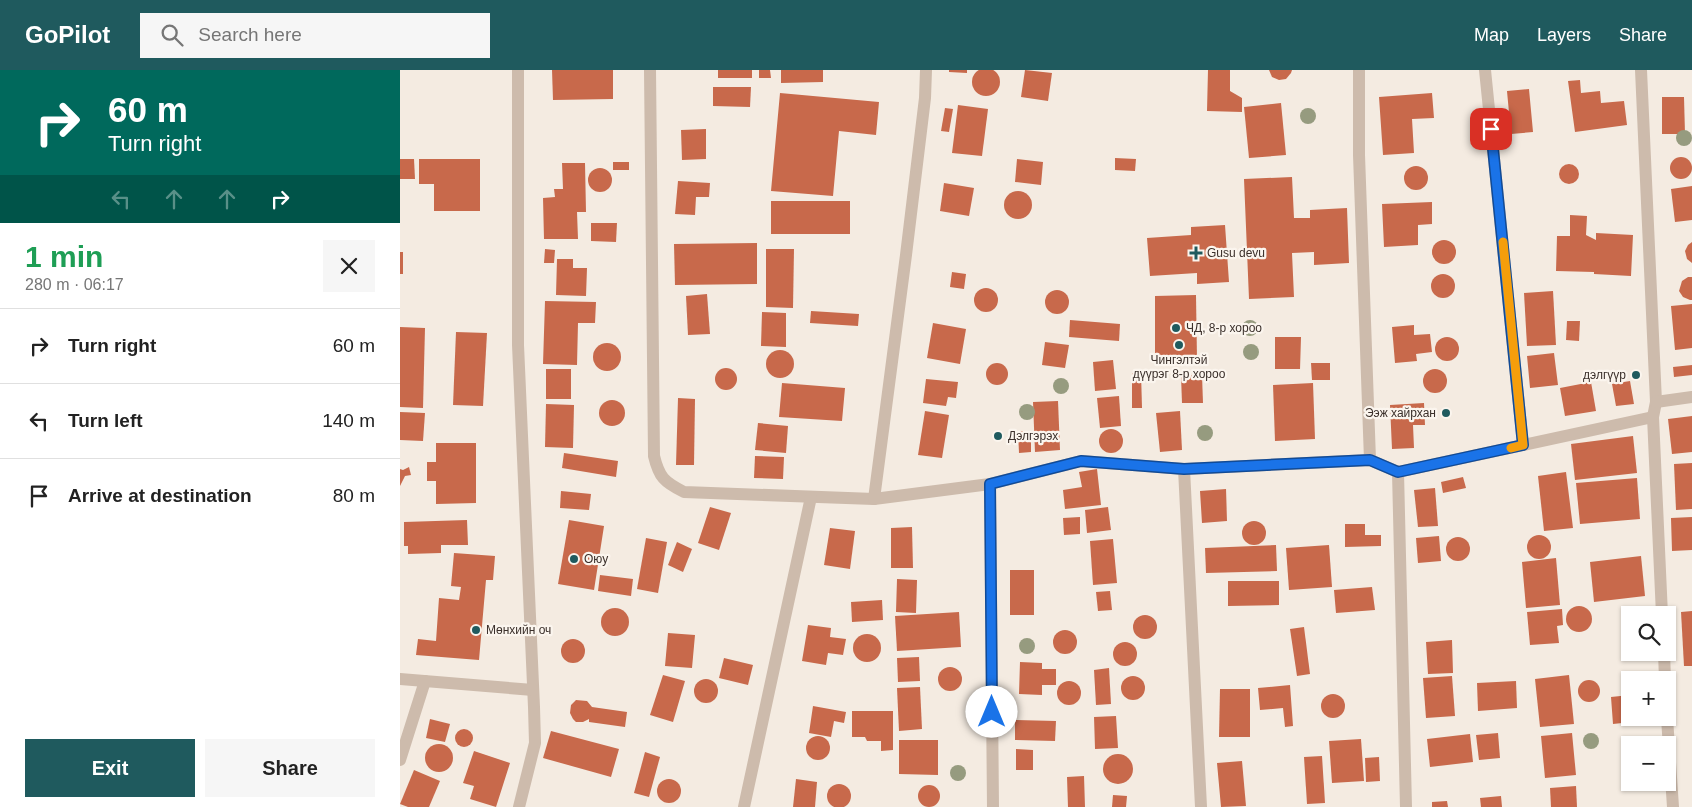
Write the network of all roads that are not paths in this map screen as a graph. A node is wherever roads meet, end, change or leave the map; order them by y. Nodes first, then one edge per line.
1 (518, 70) edge
2 (650, 70) edge
3 (926, 70) edge
4 (1359, 70) edge
5 (1485, 70) edge
6 (1641, 70) edge
7 (1692, 397) edge
8 (1656, 402) junction
9 (1652, 417) junction
10 (1523, 445) junction
11 (1370, 460) junction
12 (1184, 469) junction
13 (1398, 472) junction
14 (990, 484) junction
15 (811, 497) junction
16 (874, 499) junction
17 (1662, 606) edge
18 (400, 679) edge
19 (425, 681) junction
20 (533, 690) junction
21 (1668, 726) edge
22 (400, 760) edge
23 (518, 807) edge
24 (744, 807) edge
25 (993, 807) edge
26 (1201, 807) edge
27 (1406, 807) edge
28 (1673, 807) edge

1 - 20 street
2 - 15 street
3 - 16 street
4 - 11 street
5 - 10 street
6 - 8 street
7 - 8 street
8 - 9 street
9 - 10 street
9 - 17 street
10 - 13 street
11 - 12 street
11 - 13 street
12 - 14 street
12 - 26 street
13 - 27 street
14 - 16 street
14 - 25 street
15 - 16 street
15 - 24 street
18 - 19 street
19 - 20 street
19 - 22 street
20 - 23 street
21 - 28 street

